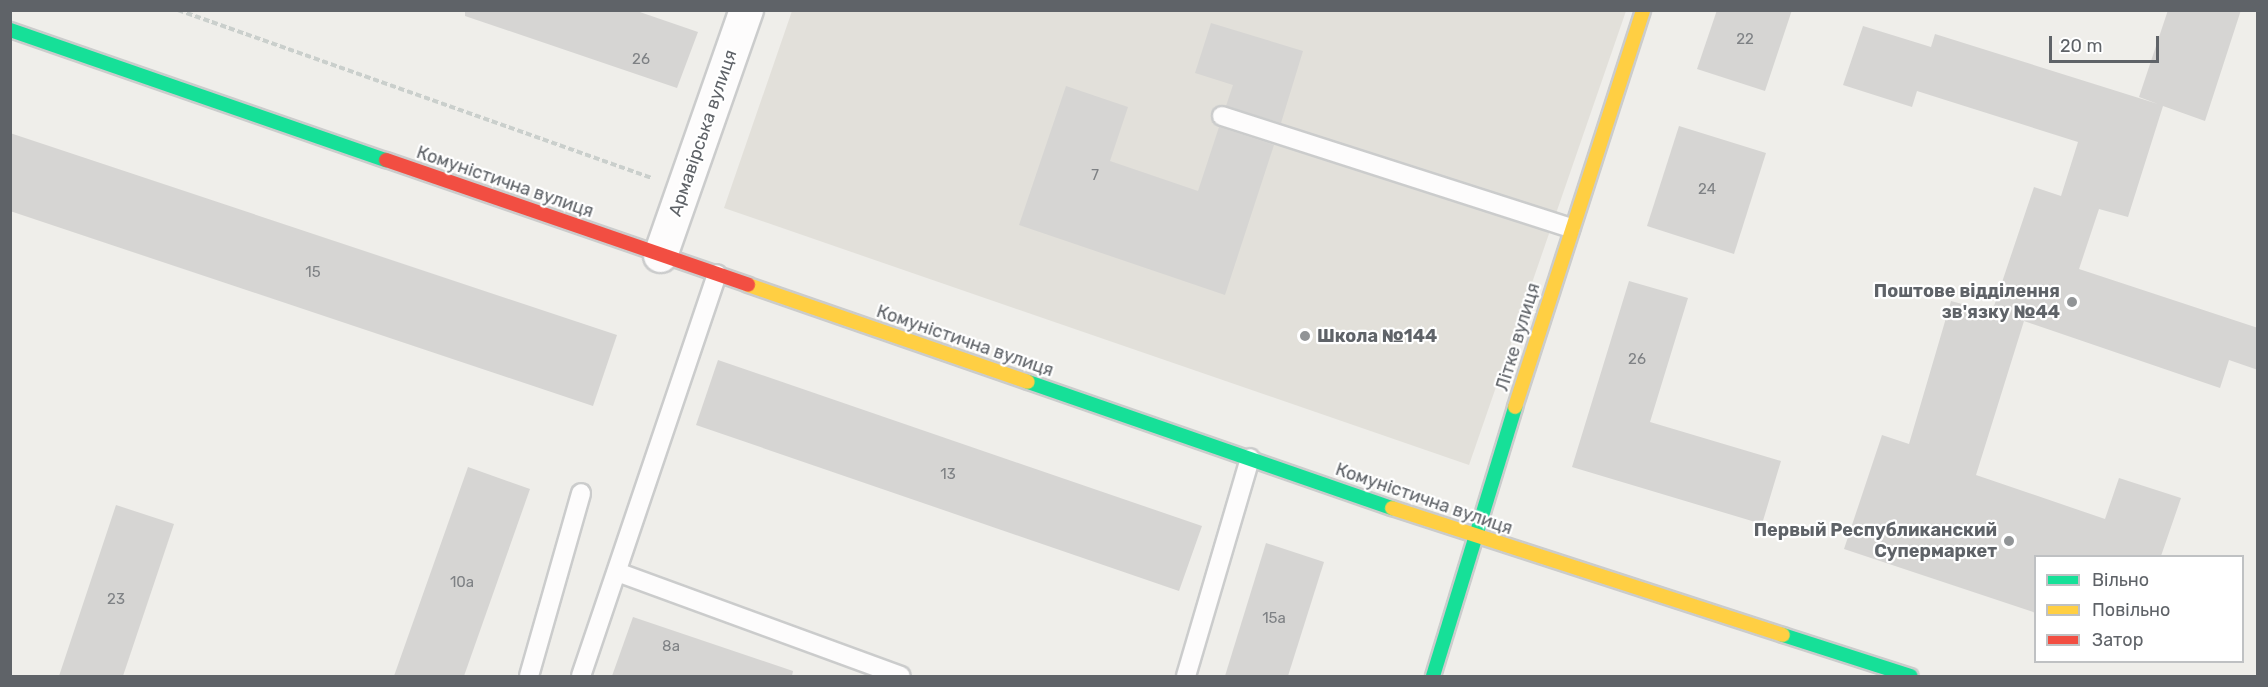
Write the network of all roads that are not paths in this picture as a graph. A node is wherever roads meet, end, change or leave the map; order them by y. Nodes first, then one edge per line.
1 (746, 10) edge
2 (1643, 10) edge
3 (10, 30) edge
4 (1222, 116) dead end
5 (1570, 228) junction
6 (660, 255) junction
7 (717, 274) junction
8 (1250, 458) junction
9 (581, 493) dead end
10 (1477, 537) junction
11 (617, 573) junction
12 (529, 676) edge
13 (581, 676) edge
14 (901, 676) edge
15 (1186, 676) edge
16 (1433, 676) edge
17 (1911, 676) edge

1 - 6 street, Армавірська вулиця
2 - 5 street, Літке вулиця
3 - 6 street, Комуністична вулиця
4 - 5 lane
5 - 10 street, Літке вулиця
6 - 7 street, Комуністична вулиця
7 - 8 street, Комуністична вулиця
7 - 11 lane
8 - 10 street, Комуністична вулиця
8 - 15 lane
9 - 12 lane
10 - 16 street, Літке вулиця
10 - 17 street, Комуністична вулиця
11 - 13 lane
11 - 14 lane

